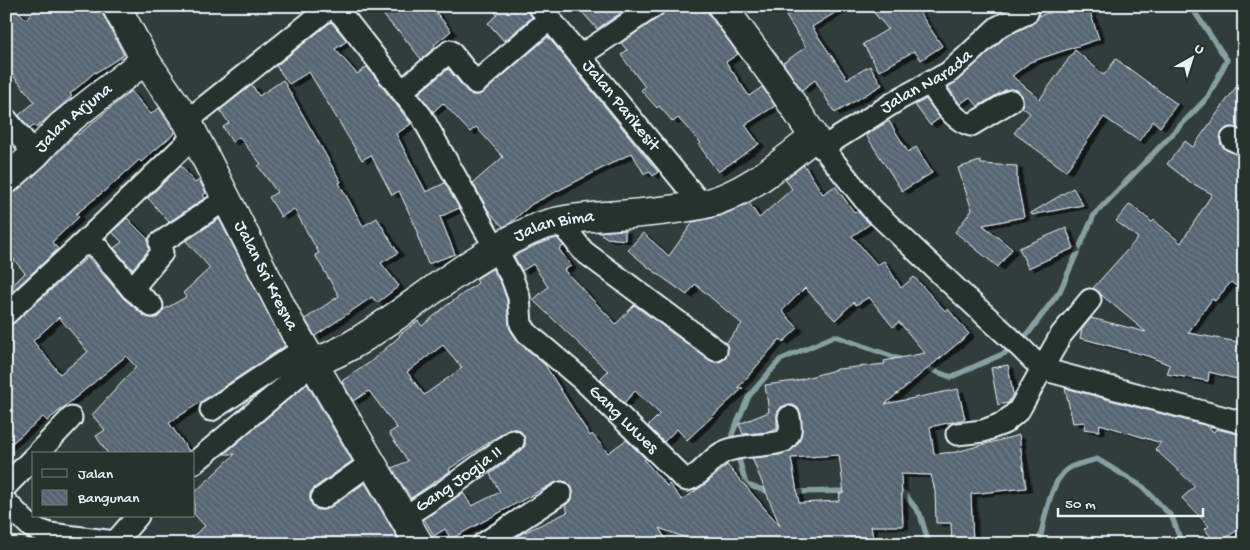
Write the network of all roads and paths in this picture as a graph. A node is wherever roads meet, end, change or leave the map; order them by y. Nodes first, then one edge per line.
1 (116, 6) edge
2 (331, 6) edge
3 (654, 6) edge
4 (722, 6) edge
5 (544, 12) edge
6 (1027, 13) dead end
7 (580, 56) junction
8 (145, 60) junction
9 (930, 82) junction
10 (402, 91) junction
11 (1011, 101) dead end
12 (6, 119) edge
13 (190, 129) junction
14 (818, 142) junction
15 (35, 154) junction
16 (6, 180) edge
17 (226, 199) junction
18 (702, 205) junction
19 (559, 220) junction
20 (80, 246) junction
21 (495, 249) junction
22 (132, 289) junction
23 (1090, 300) dead end
24 (152, 306) dead end
25 (6, 314) edge
26 (716, 350) dead end
27 (308, 356) junction
28 (1042, 369) junction
29 (211, 410) dead end
30 (789, 417) dead end
31 (71, 418) dead end
32 (1244, 423) edge
33 (957, 434) dead end
34 (513, 441) dead end
35 (39, 452) edge
36 (32, 459) edge
37 (195, 462) edge
38 (372, 462) junction
39 (6, 486) edge
40 (561, 493) dead end
41 (322, 498) dead end
42 (6, 502) edge
43 (136, 518) edge
44 (403, 518) junction
45 (28, 536) edge
46 (116, 543) edge
47 (419, 544) edge
48 (483, 544) edge

1 - 8 main road, Jalan Sri Kresna
2 - 10 street, Gang Luwes
2 - 13 street
3 - 7 street
4 - 14 main road
5 - 7 street, Jalan Parikesit
5 - 10 street
6 - 9 street, Jalan Narada
7 - 18 street, Jalan Parikesit
8 - 13 main road, Jalan Sri Kresna
8 - 15 main road, Jalan Arjuna
9 - 11 street
9 - 14 street, Jalan Narada
10 - 21 street, Gang Luwes
12 - 15 street
13 - 17 main road, Jalan Sri Kresna
13 - 20 street
14 - 18 main road, Jalan Bima
14 - 28 street
15 - 16 main road, Jalan Arjuna
17 - 22 street
17 - 27 main road, Jalan Sri Kresna
18 - 19 main road, Jalan Bima
19 - 21 main road, Jalan Bima
19 - 26 street
20 - 22 street
20 - 25 street
21 - 27 main road, Jalan Bima
21 - 30 street, Gang Luwes
22 - 24 street
23 - 28 street
27 - 29 street
27 - 37 street
27 - 38 main road, Jalan Sri Kresna
28 - 32 street
28 - 33 street
31 - 35 street
34 - 44 street, Gang Jogja II
36 - 39 street
38 - 41 street
38 - 44 main road, Jalan Sri Kresna
40 - 48 street
42 - 45 street
43 - 46 street
44 - 47 main road, Jalan Sri Kresna
45 - 46 street

